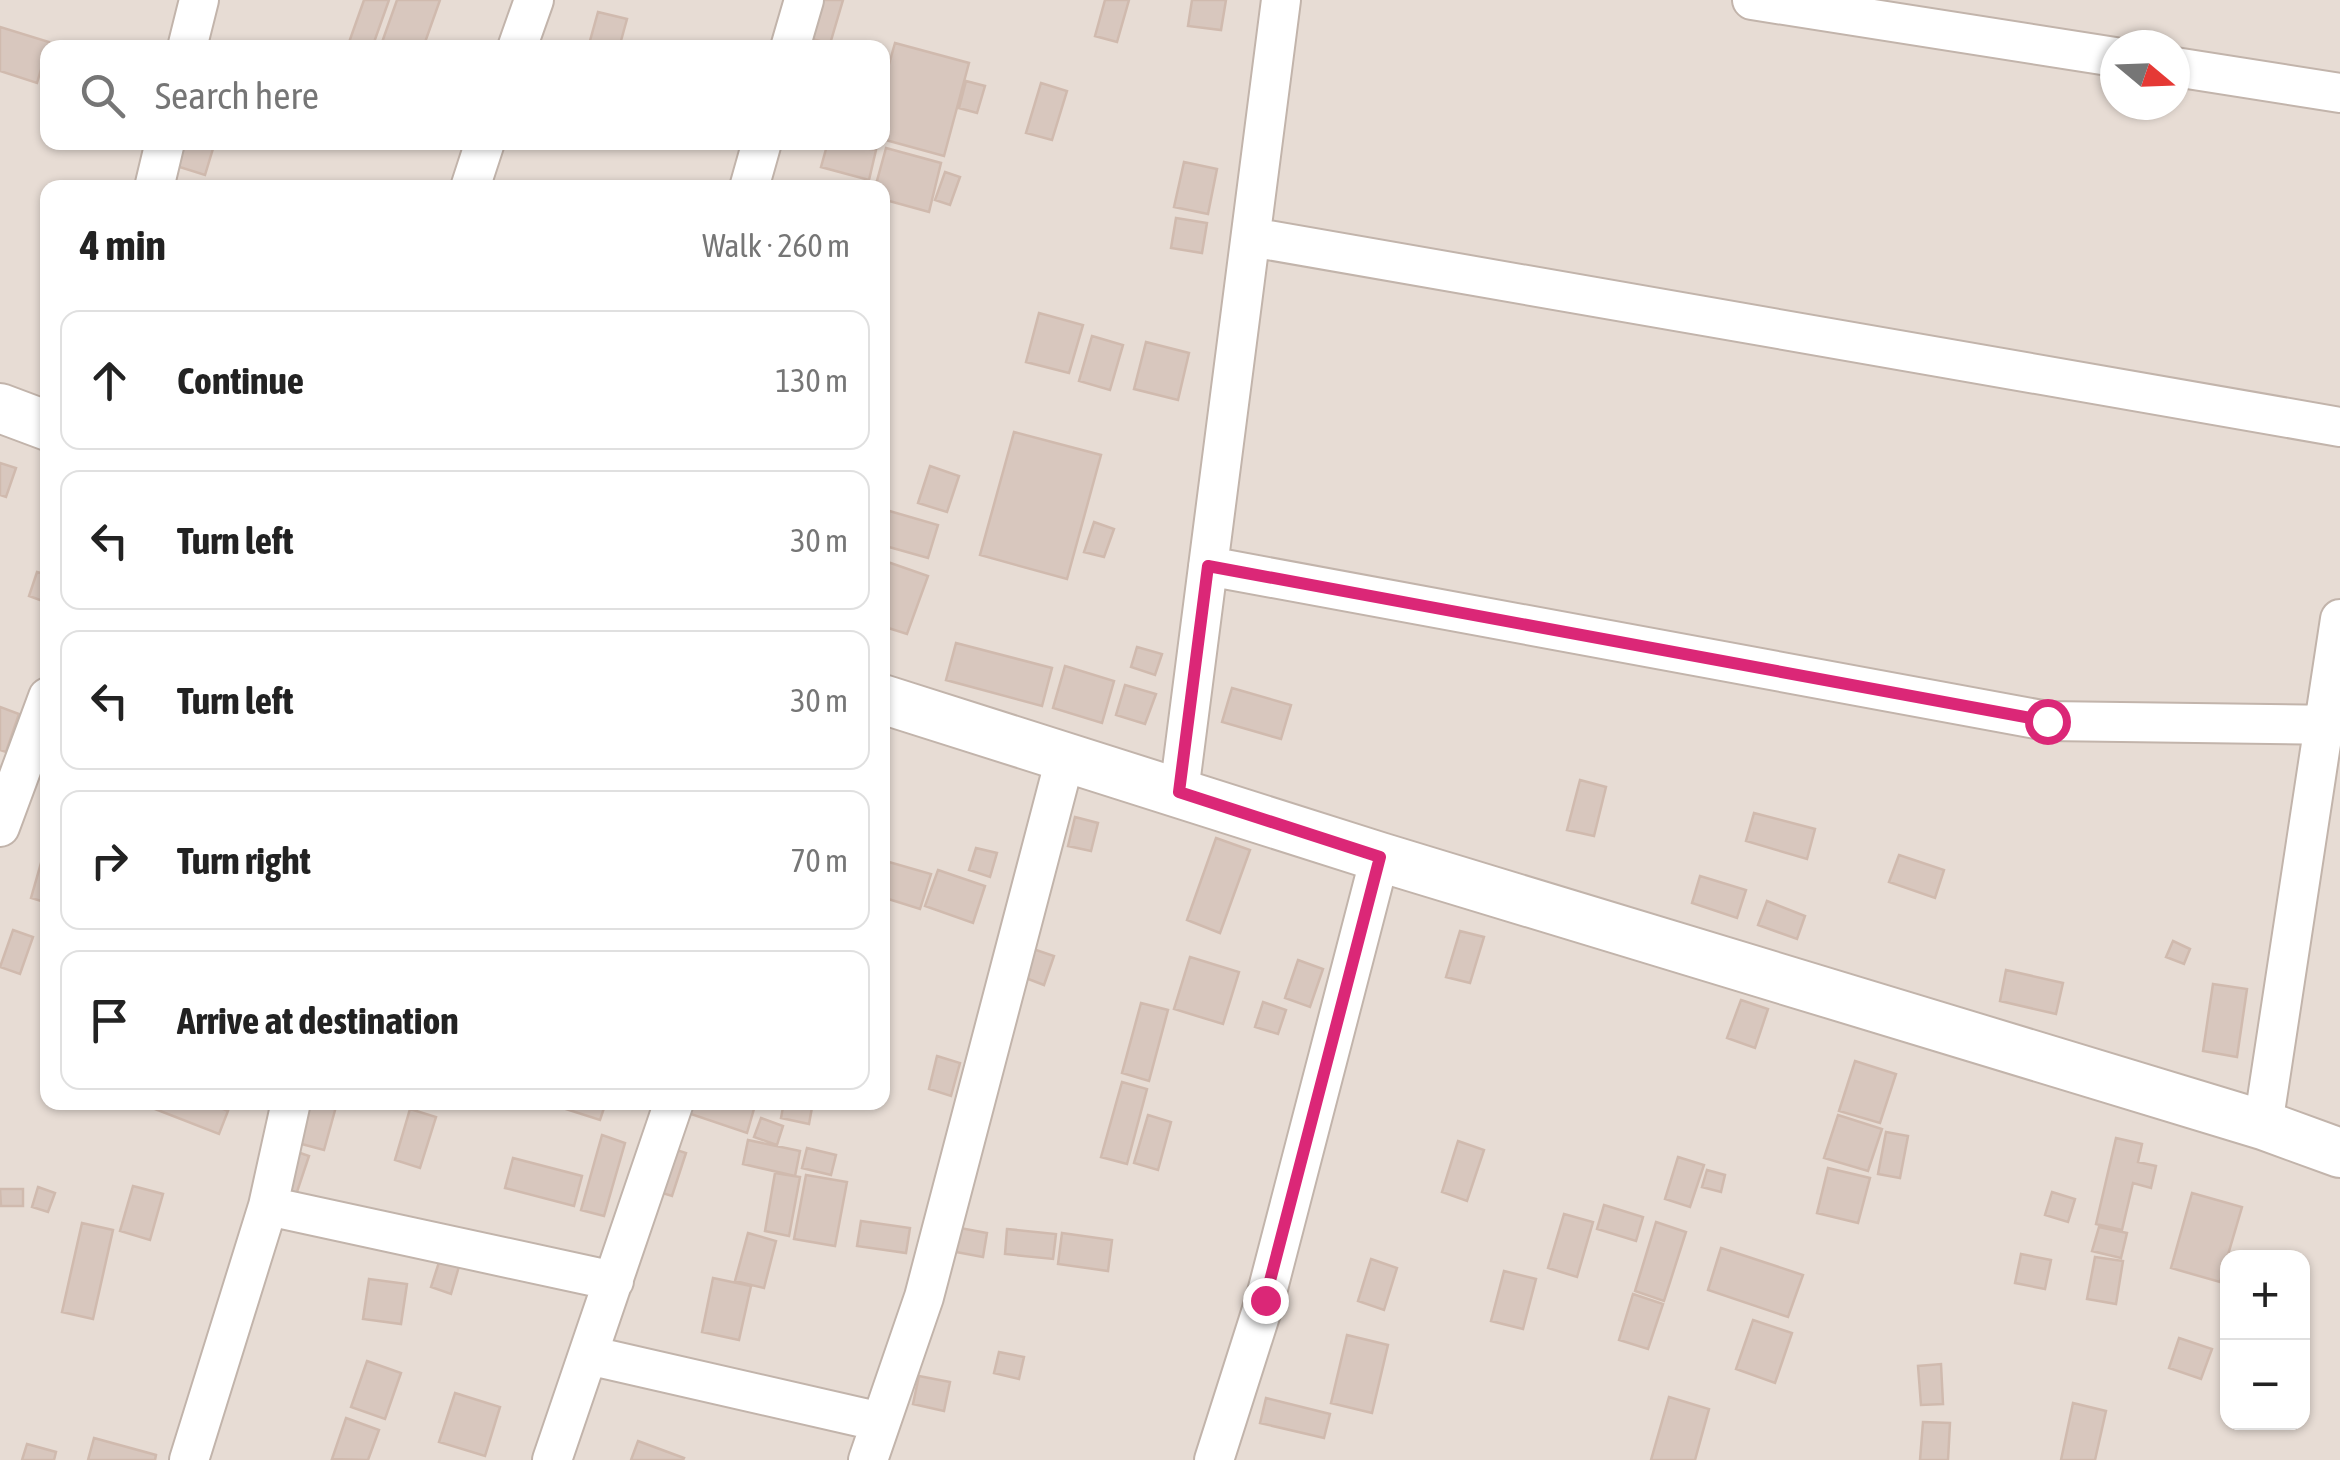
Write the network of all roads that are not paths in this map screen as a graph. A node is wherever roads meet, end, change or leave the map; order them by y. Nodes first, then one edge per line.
1 (199, 0) edge
2 (534, 0) edge
3 (804, 0) edge
4 (1281, 0) edge
5 (1752, 0) edge
6 (190, 40) edge
7 (521, 40) edge
8 (792, 40) edge
9 (2100, 55) edge
10 (2190, 69) edge
11 (2340, 93) edge
12 (163, 150) edge
13 (482, 150) edge
14 (760, 150) edge
15 (156, 180) edge
16 (473, 180) edge
17 (751, 180) edge
18 (1250, 237) junction
19 (0, 408) edge
20 (40, 423) edge
21 (2340, 427) edge
22 (1208, 566) junction
23 (2340, 619) edge
24 (890, 701) edge
25 (40, 718) edge
26 (2332, 724) edge
27 (1066, 755) junction
28 (1179, 792) junction
29 (0, 826) edge
30 (1380, 857) junction
31 (289, 1110) edge
32 (671, 1110) edge
33 (2263, 1126) junction
34 (2340, 1153) edge
35 (268, 1206) junction
36 (614, 1280) junction
37 (588, 1356) junction
38 (881, 1422) junction
39 (189, 1460) edge
40 (552, 1460) edge
41 (868, 1460) edge
42 (1214, 1460) edge

1 - 6 street
2 - 7 street
3 - 8 street
4 - 18 street
5 - 9 street
10 - 11 street
12 - 15 street
13 - 16 street
14 - 17 street
18 - 21 street
18 - 22 street
19 - 20 street
22 - 26 street
22 - 28 street
23 - 26 street
24 - 27 street
25 - 29 street
26 - 33 street
27 - 28 street
27 - 38 street
28 - 30 street
30 - 33 street
30 - 42 street
31 - 35 street
32 - 36 street
33 - 34 street
35 - 36 street
35 - 39 street
36 - 37 street
37 - 38 street
37 - 40 street
38 - 41 street

